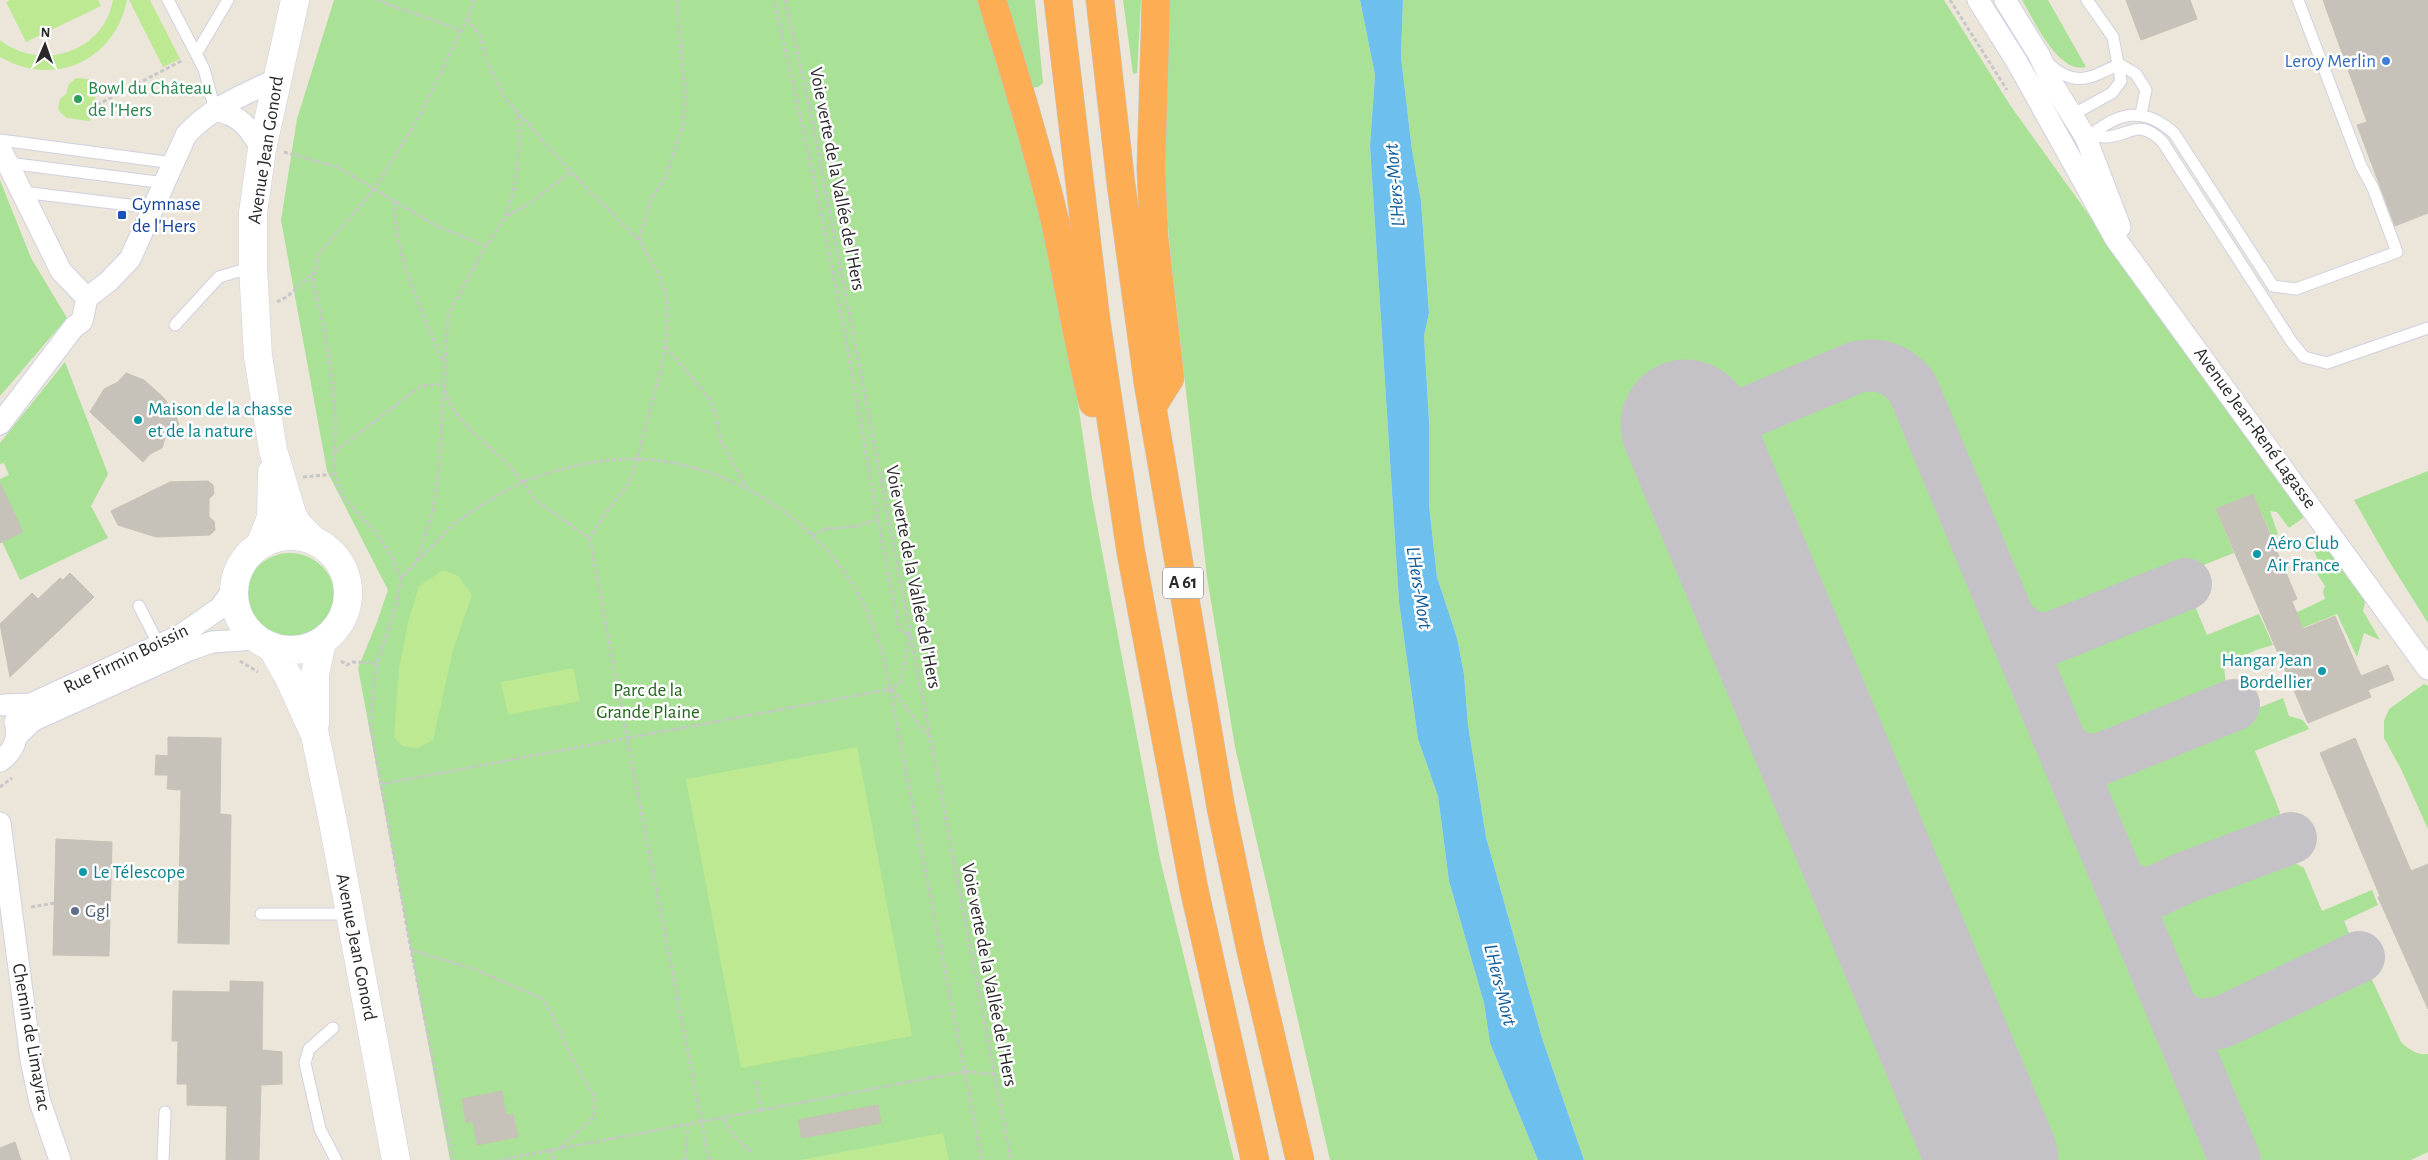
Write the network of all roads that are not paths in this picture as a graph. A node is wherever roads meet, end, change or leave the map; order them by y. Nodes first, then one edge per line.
1 (168, 0) edge
2 (228, 0) edge
3 (295, 0) edge
4 (992, 0) edge
5 (1058, 0) edge
6 (1100, 0) edge
7 (1156, 0) edge
8 (1978, 0) edge
9 (2005, 0) edge
10 (2087, 0) edge
11 (2298, 0) edge
12 (196, 54) junction
13 (2039, 55) junction
14 (2119, 64) junction
15 (277, 79) junction
16 (215, 110) junction
17 (2141, 114) junction
18 (2072, 115) junction
19 (2088, 137) junction
20 (0, 140) edge
21 (2065, 149) junction
22 (273, 151) junction
23 (4, 156) edge
24 (173, 163) junction
25 (165, 183) junction
26 (22, 192) junction
27 (154, 208) junction
28 (2134, 261) junction
29 (253, 267) junction
30 (87, 298) junction
31 (174, 326) dead end
32 (2427, 328) edge
33 (1152, 407) junction
34 (0, 424) edge
35 (273, 450) junction
36 (314, 541) junction
37 (260, 545) junction
38 (1131, 553) junction
39 (234, 587) junction
40 (139, 606) dead end
41 (264, 643) junction
42 (159, 646) junction
43 (330, 650) junction
44 (2428, 668) edge
45 (2, 704) edge
46 (315, 735) junction
47 (17, 736) junction
48 (8, 767) edge
49 (0, 823) edge
50 (261, 914) dead end
51 (350, 914) junction
52 (332, 1028) dead end
53 (165, 1112) dead end
54 (60, 1160) edge
55 (163, 1160) edge
56 (336, 1160) edge
57 (396, 1160) edge
58 (1255, 1160) edge
59 (1300, 1160) edge

1 - 12 lane
2 - 12 lane
3 - 15 street, Avenue Jean Gonord
4 - 38 highway
5 - 38 highway, A 61
6 - 33 highway, A 61
7 - 33 highway
8 - 21 street, Avenue Jean-René Lagasse
9 - 13 street, Avenue Jean-René Lagasse
10 - 14 lane
11 - 17 lane
12 - 16 lane
13 - 14 lane
13 - 18 street, Avenue Jean-René Lagasse
14 - 17 lane
14 - 18 lane
15 - 16 street
15 - 22 street, Avenue Jean Gonord
16 - 22 street
16 - 24 street
17 - 19 lane
18 - 19 street, Avenue Jean-René Lagasse
19 - 21 street
19 - 28 street, Avenue Jean-René Lagasse
19 - 32 lane
20 - 24 lane
21 - 28 street, Avenue Jean-René Lagasse
22 - 29 street, Avenue Jean Gonord
23 - 25 lane
23 - 26 street
24 - 25 street
25 - 27 street
26 - 27 lane
26 - 30 street
27 - 30 street
28 - 44 street, Avenue Jean-René Lagasse
29 - 31 lane
29 - 35 street, Avenue Jean Gonord
30 - 34 street
33 - 59 highway, A 61
35 - 36 street, Avenue Jean Gonord
35 - 37 street, Avenue Jean Gonord
36 - 37 street, Avenue Jean Gonord
36 - 43 street, Avenue Jean Gonord
37 - 39 street, Avenue Jean Gonord
38 - 58 highway, A 61
39 - 41 street, Avenue Jean Gonord
39 - 42 street, Rue Firmin Boissin
40 - 42 lane
41 - 43 street
41 - 46 street, Avenue Jean Gonord
41 - 47 street, Rue Firmin Boissin
42 - 45 street, Rue Firmin Boissin
43 - 46 street, Avenue Jean Gonord
45 - 47 street
46 - 51 street, Avenue Jean Gonord
47 - 48 street
49 - 54 street, Chemin de Limayrac
50 - 51 lane
51 - 57 street, Avenue Jean Gonord
52 - 56 lane
53 - 55 lane

